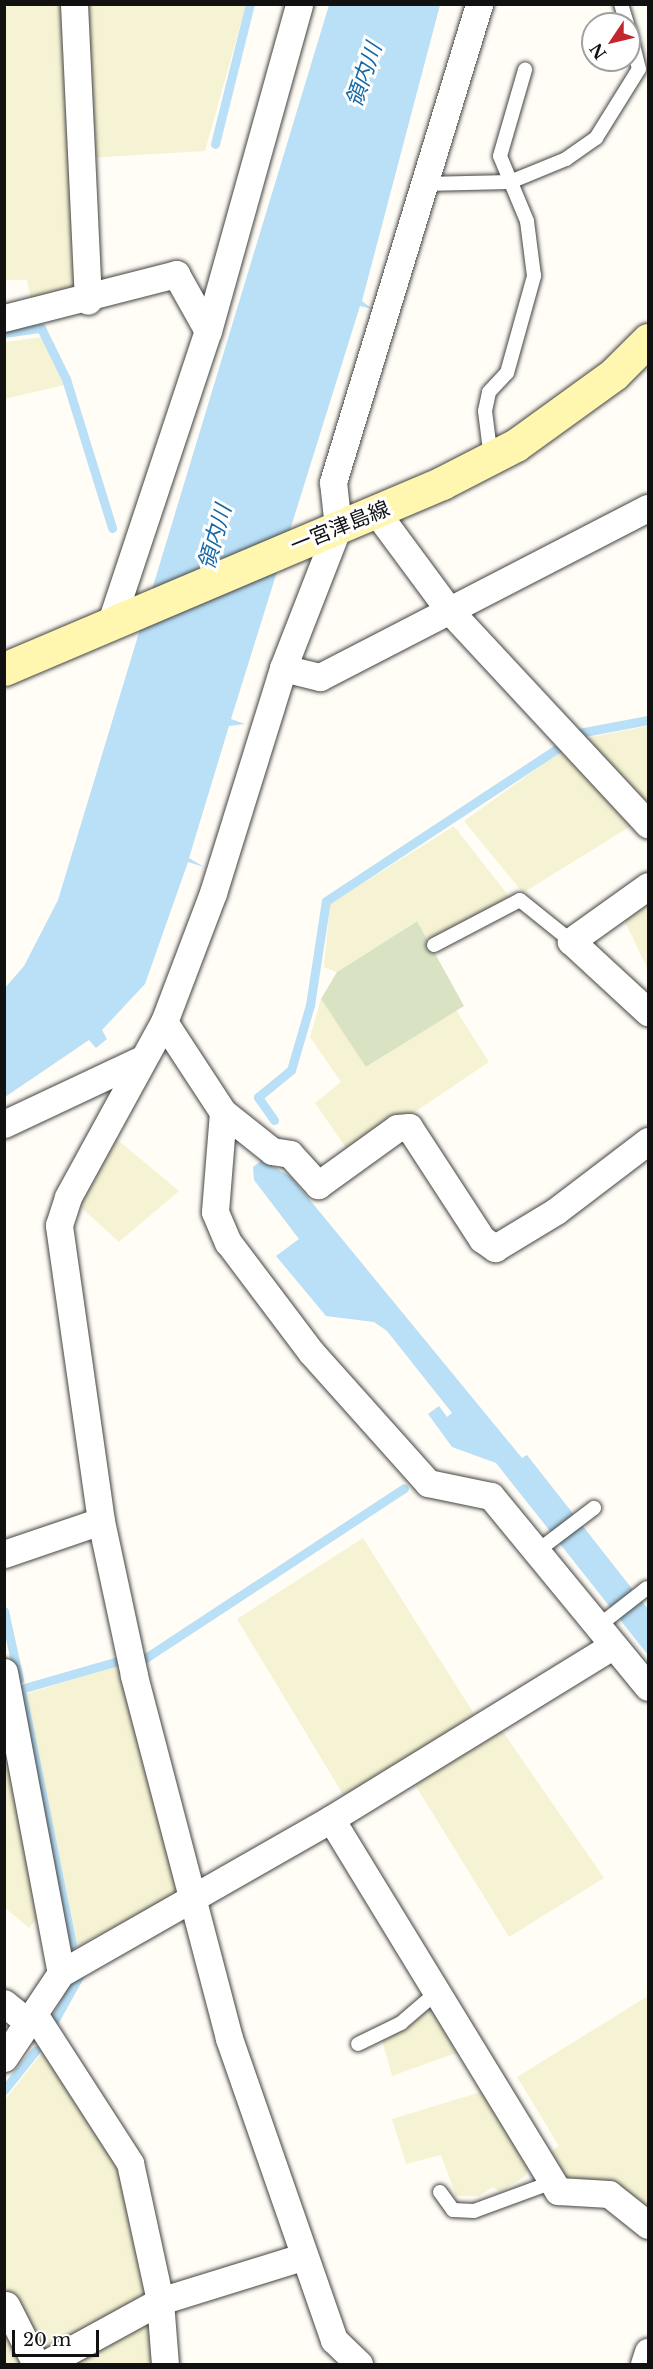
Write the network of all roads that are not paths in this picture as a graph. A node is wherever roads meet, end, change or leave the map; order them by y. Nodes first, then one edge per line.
1 (74, 4) edge
2 (299, 4) edge
3 (479, 4) edge
4 (644, 68) edge
5 (525, 70) dead end
6 (510, 182) junction
7 (424, 184) junction
8 (88, 301) junction
9 (4, 318) edge
10 (208, 331) junction
11 (648, 340) edge
12 (491, 458) junction
13 (648, 507) edge
14 (377, 513) junction
15 (324, 533) junction
16 (448, 609) junction
17 (121, 621) junction
18 (284, 668) junction
19 (4, 669) edge
20 (646, 819) edge
21 (648, 886) edge
22 (571, 941) junction
23 (434, 945) dead end
24 (648, 1012) edge
25 (164, 1023) junction
26 (138, 1061) junction
27 (223, 1112) junction
28 (4, 1124) edge
29 (648, 1141) edge
30 (594, 1508) dead end
31 (100, 1521) junction
32 (543, 1547) junction
33 (4, 1554) edge
34 (644, 1591) edge
35 (606, 1631) junction
36 (4, 1672) edge
37 (648, 1687) edge
38 (331, 1819) junction
39 (193, 1900) junction
40 (61, 1973) junction
41 (436, 1992) junction
42 (4, 2003) edge
43 (33, 2020) junction
44 (358, 2044) dead end
45 (4, 2058) edge
46 (553, 2182) junction
47 (440, 2192) dead end
48 (648, 2225) edge
49 (302, 2257) junction
50 (160, 2301) junction
51 (5, 2305) edge
52 (648, 2352) edge
53 (36, 2364) edge
54 (45, 2364) edge
55 (165, 2364) edge
56 (359, 2364) edge
57 (644, 2364) edge

1 - 8 street
2 - 10 street
3 - 7 street
4 - 6 lane
5 - 6 lane
6 - 7 lane
6 - 12 lane
7 - 15 street
8 - 9 street
8 - 10 street
10 - 17 street
11 - 12 main road, 一宮津島線
12 - 14 main road, 一宮津島線
13 - 16 street
14 - 15 main road, 一宮津島線
14 - 16 street
15 - 17 main road, 一宮津島線
15 - 18 street
16 - 18 street
16 - 20 street
17 - 19 main road, 一宮津島線
18 - 25 street
21 - 22 street
22 - 23 lane
22 - 24 street
25 - 26 street
25 - 27 street
26 - 28 street
26 - 31 street
27 - 29 street
27 - 32 street
30 - 32 lane
31 - 33 street
31 - 39 street
32 - 35 street
34 - 35 lane
35 - 37 street
35 - 38 street
36 - 40 street
38 - 39 street
38 - 41 street
39 - 40 street
39 - 49 street
40 - 43 street
41 - 44 lane
41 - 46 street
42 - 43 street
43 - 45 street
43 - 50 street
46 - 47 lane
46 - 48 street
49 - 50 street
49 - 56 street
50 - 54 street
50 - 55 street
51 - 53 street
52 - 57 street

